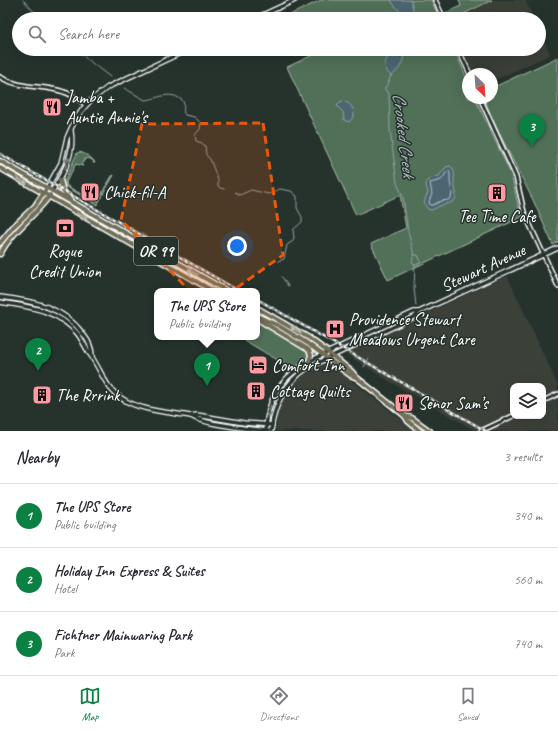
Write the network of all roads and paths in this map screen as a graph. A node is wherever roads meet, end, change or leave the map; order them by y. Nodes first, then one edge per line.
1 (295, 0) edge
2 (435, 0) edge
3 (269, 12) edge
4 (441, 12) edge
5 (174, 56) edge
6 (461, 56) edge
7 (467, 68) edge
8 (0, 77) edge
9 (483, 104) edge
10 (86, 105) junction
11 (71, 131) junction
12 (0, 161) edge
13 (0, 168) edge
14 (60, 180) junction
15 (47, 188) junction
16 (52, 191) junction
17 (43, 194) junction
18 (48, 197) junction
19 (73, 204) junction
20 (0, 243) edge
21 (558, 248) edge
22 (0, 254) edge
23 (544, 254) junction
24 (558, 286) edge
25 (208, 288) edge
26 (222, 288) edge
27 (0, 297) edge
28 (0, 302) edge
29 (28, 307) junction
30 (56, 310) junction
31 (260, 310) edge
32 (419, 312) junction
33 (51, 313) junction
34 (260, 318) edge
35 (401, 318) junction
36 (260, 320) edge
37 (76, 326) junction
38 (379, 333) junction
39 (323, 354) junction
40 (330, 354) junction
41 (92, 357) junction
42 (327, 357) junction
43 (309, 361) junction
44 (356, 377) junction
45 (558, 394) edge
46 (546, 400) edge
47 (191, 416) junction
48 (405, 416) junction
49 (510, 417) edge
50 (266, 425) junction
51 (272, 425) junction
52 (414, 426) junction
53 (266, 431) edge
54 (271, 431) edge
55 (420, 431) edge
56 (429, 431) edge
57 (481, 431) edge

1 - 3 main road
2 - 4 street
5 - 10 main road
6 - 7 street
8 - 10 street
9 - 23 street
10 - 11 main road
14 -> 11 main road
11 - 15 main road
12 - 15 main road, OR 99
13 -> 17 main road, OR 99
14 - 16 main road
14 - 19 main road
15 - 16 main road, OR 99
15 - 17 main road
16 - 18 main road
16 - 19 main road, OR 99
17 - 18 main road, OR 99
17 - 20 main road
18 - 22 main road
18 -> 25 main road, OR 99
26 -> 19 main road, OR 99
21 - 23 main road, Stewart Avenue
23 - 24 street
23 - 32 main road, Stewart Avenue
27 - 30 main road
28 - 29 main road
29 - 30 main road
29 - 33 main road
30 - 37 main road
40 -> 31 main road
32 - 35 main road, Stewart Avenue
32 - 38 main road, Stewart Avenue
33 - 37 main road
33 - 41 main road
34 - 39 main road
35 - 38 main road
35 - 40 main road, Stewart Avenue
36 - 43 main road
37 - 41 main road
38 - 40 main road, Stewart Avenue
39 - 40 main road, Stewart Avenue
39 - 42 main road
39 - 43 main road, Stewart Avenue
40 - 42 main road, Stewart Avenue
40 - 44 main road
41 - 47 main road
42 - 44 main road
42 - 51 main road, Stewart Avenue
43 -> 50 main road, Stewart Avenue
44 - 48 main road
45 - 46 street
47 - 50 main road
47 - 53 main road
48 - 52 main road
48 - 56 main road
49 - 57 street
50 - 51 main road
50 - 53 main road, Stewart Avenue
51 - 54 main road, Stewart Avenue
52 - 55 main road
52 - 56 main road
53 - 54 main road

